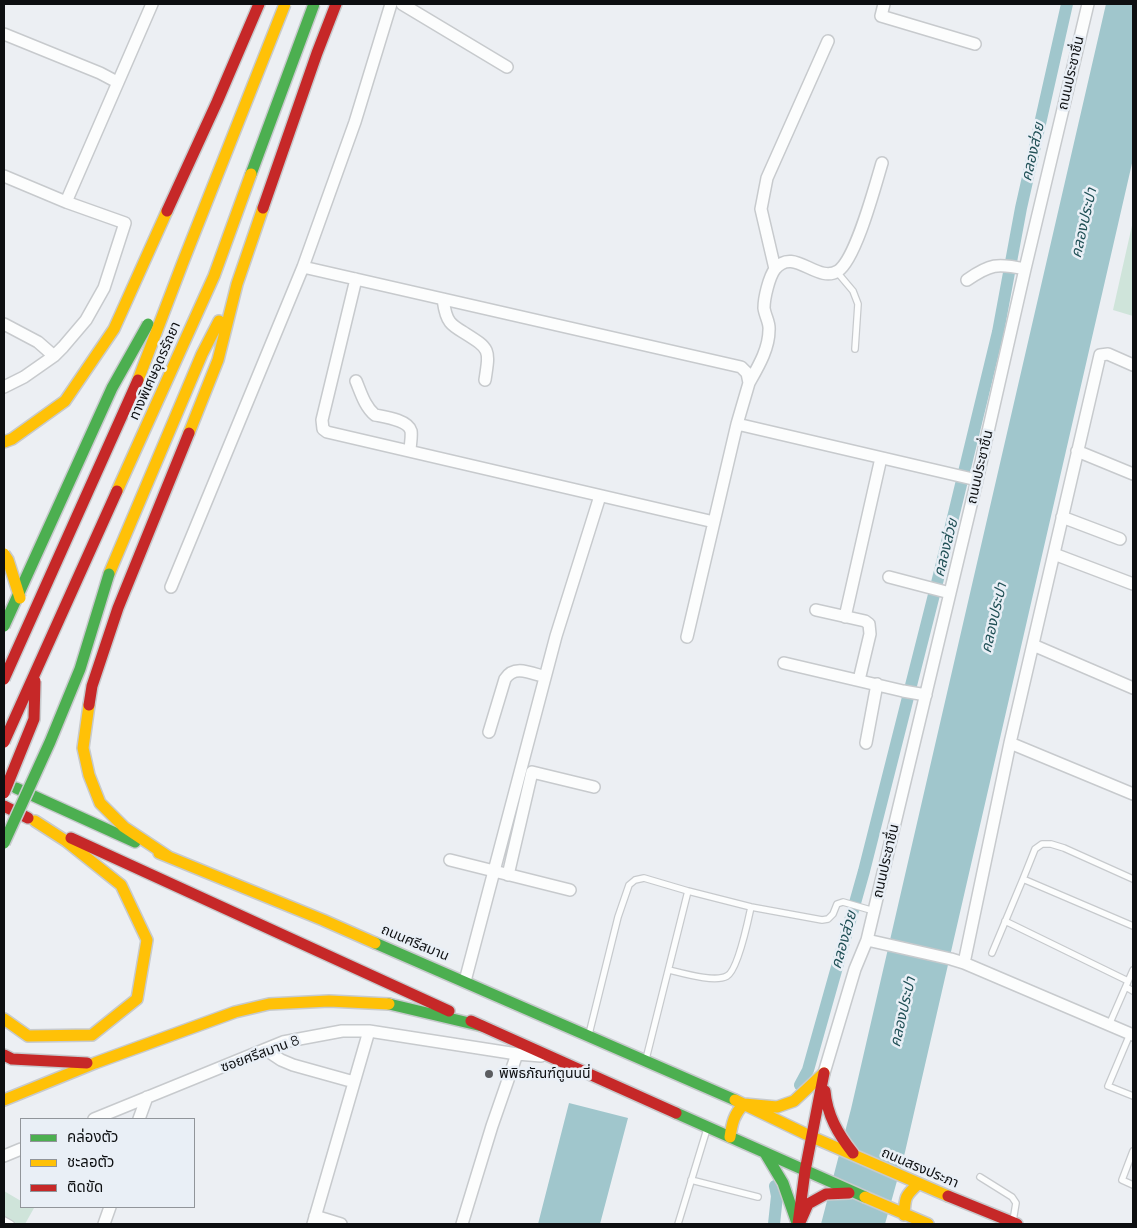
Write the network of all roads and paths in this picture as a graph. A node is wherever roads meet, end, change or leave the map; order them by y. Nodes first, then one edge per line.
1 (152, 4) edge
2 (259, 4) edge
3 (285, 4) edge
4 (314, 4) edge
5 (336, 4) edge
6 (391, 4) edge
7 (402, 4) edge
8 (884, 4) edge
9 (1088, 4) edge
10 (4, 34) edge
11 (828, 41) dead end
12 (975, 44) dead end
13 (507, 67) dead end
14 (117, 82) junction
15 (882, 163) dead end
16 (4, 176) edge
17 (66, 202) junction
18 (182, 262) junction
19 (303, 267) junction
20 (1025, 268) junction
21 (775, 269) junction
22 (837, 272) junction
23 (356, 280) junction
24 (967, 280) dead end
25 (237, 284) junction
26 (443, 299) junction
27 (4, 324) edge
28 (855, 349) dead end
29 (54, 356) junction
30 (1133, 365) edge
31 (485, 380) dead end
32 (356, 381) dead end
33 (749, 383) junction
34 (4, 387) edge
35 (737, 424) junction
36 (4, 442) edge
37 (410, 451) junction
38 (1077, 451) junction
39 (881, 458) junction
40 (1133, 474) edge
41 (968, 477) junction
42 (600, 496) junction
43 (1062, 517) junction
44 (714, 522) junction
45 (1120, 539) dead end
46 (4, 554) edge
47 (1054, 554) junction
48 (888, 577) dead end
49 (1133, 584) edge
50 (172, 587) dead end
51 (941, 591) junction
52 (816, 610) dead end
53 (846, 617) junction
54 (4, 626) edge
55 (687, 637) dead end
56 (1033, 646) junction
57 (784, 663) dead end
58 (545, 677) junction
59 (4, 679) edge
60 (859, 680) junction
61 (876, 684) junction
62 (1133, 688) edge
63 (921, 694) junction
64 (489, 732) dead end
65 (4, 742) edge
66 (866, 743) dead end
67 (1010, 743) junction
68 (4, 782) edge
69 (594, 787) dead end
70 (4, 793) edge
71 (1133, 794) edge
72 (4, 806) edge
73 (35, 821) junction
74 (4, 843) edge
75 (169, 858) junction
76 (450, 860) dead end
77 (493, 871) junction
78 (508, 875) junction
79 (1023, 878) junction
80 (1133, 879) edge
81 (570, 890) dead end
82 (688, 892) junction
83 (751, 907) junction
84 (874, 910) junction
85 (1005, 922) junction
86 (1133, 926) edge
87 (867, 940) junction
88 (992, 953) dead end
89 (964, 963) junction
90 (669, 970) junction
91 (1133, 970) edge
92 (1128, 981) junction
93 (465, 982) junction
94 (1126, 987) junction
95 (1133, 991) edge
96 (4, 1019) edge
97 (1109, 1025) junction
98 (482, 1026) junction
99 (369, 1031) junction
100 (1132, 1035) edge
101 (589, 1036) junction
102 (266, 1050) junction
103 (517, 1054) junction
104 (4, 1055) edge
105 (553, 1058) junction
106 (645, 1060) junction
107 (95, 1063) junction
108 (824, 1073) junction
109 (354, 1082) junction
110 (1133, 1096) edge
111 (147, 1097) junction
112 (4, 1100) edge
113 (744, 1104) junction
114 (96, 1118) edge
115 (139, 1118) edge
116 (708, 1127) junction
117 (730, 1137) junction
118 (812, 1137) junction
119 (839, 1143) junction
120 (20, 1149) edge
121 (1133, 1151) edge
122 (764, 1153) junction
123 (4, 1156) edge
124 (805, 1171) junction
125 (980, 1177) dead end
126 (691, 1180) junction
127 (918, 1184) junction
128 (1133, 1185) edge
129 (853, 1192) junction
130 (758, 1197) dead end
131 (110, 1208) edge
132 (904, 1215) junction
133 (4, 1220) edge
134 (314, 1220) edge
135 (1015, 1223) edge
136 (12, 1224) edge
137 (104, 1224) edge
138 (340, 1224) edge
139 (462, 1224) edge
140 (678, 1224) edge
141 (798, 1224) edge
142 (928, 1224) edge

1 - 14 street
2 - 36 main road
3 - 18 main road, ทางพิเศษอุดรรัถยา, bridge
4 - 65 main road, ทางพิเศษอุดรรัถยา, bridge
5 - 25 main road
6 - 19 street
7 - 13 street
8 - 12 street
9 - 20 street, ถนนประชาชื่น
10 - 14 street
11 - 21 street
14 - 17 street
15 - 22 street
16 - 17 street
17 - 29 street
18 - 54 main road, bridge
18 - 59 main road, ทางพิเศษอุดรรัถยา, bridge
19 - 23 street
19 - 50 street
20 - 24 street
20 - 41 street, ถนนประชาชื่น
21 - 22 street
21 - 33 street
22 - 28 lane
23 - 26 street
23 - 37 street
25 - 74 main road, bridge
25 - 75 main road
26 - 31 street
26 - 33 street
27 - 29 street
29 - 34 street
30 - 38 street
32 - 37 street
33 - 35 street
35 - 39 street
35 - 44 street
37 - 42 street
38 - 40 street
38 - 43 street
39 - 41 street
39 - 53 street
41 - 51 street, ถนนประชาชื่น
42 - 44 street
42 - 58 street
43 - 45 street
43 - 47 street
44 - 55 street
46 - 70 main road, bridge
47 - 49 street
47 - 56 street
48 - 51 street
51 - 63 street, ถนนประชาชื่น
52 - 53 street
53 - 60 street
56 - 62 street
56 - 67 street
57 - 60 street
58 - 64 street
58 - 77 street
60 - 61 street
61 - 63 street
61 - 66 street
63 - 84 street, ถนนประชาชื่น
67 - 71 street
67 - 89 street
68 - 75 main road, ถนนศรีสมาน
69 - 78 street
72 - 73 main road
73 - 96 main road
73 - 98 main road
75 - 93 main road, ถนนศรีสมาน
76 - 77 street
77 - 78 street
77 - 93 street
78 - 81 street
79 - 80 lane
79 - 85 lane
79 - 86 lane
82 - 83 lane
82 - 90 lane
82 - 101 lane
83 - 84 lane
83 - 90 lane
84 - 87 street, ถนนประชาชื่น
85 - 88 lane
85 - 92 lane
87 - 89 street
87 - 108 street, ถนนประชาชื่น
89 - 97 street
90 - 106 lane
91 - 92 lane
92 - 94 lane
93 - 101 main road, ถนนศรีสมาน
94 - 95 lane
94 - 97 lane
97 - 100 street
98 - 105 main road
98 - 107 main road
99 - 102 street, ซอยศรีสมาน 8
99 - 103 street, ซอยศรีสมาน 8
99 - 109 street
100 - 110 lane
101 - 106 main road, ถนนศรีสมาน
102 - 109 street
102 - 111 street, ซอยศรีสมาน 8
103 - 105 street, ซอยศรีสมาน 8
103 - 139 street
104 - 107 main road
105 - 116 main road
106 - 113 main road, ถนนศรีสมาน
107 - 112 main road
108 - 113 main road
108 - 118 main road
108 - 119 main road
109 - 134 street
111 - 114 street, ซอยศรีสมาน 8
111 - 115 street
113 - 117 main road
113 - 118 main road, ถนนศรีสมาน
116 - 117 main road
116 - 126 lane
117 - 122 main road
118 - 119 main road, ถนนสรงประภา
118 - 124 main road
119 - 127 main road, ถนนสรงประภา
120 - 123 street
121 - 128 lane
122 - 124 main road
122 - 141 main road
124 - 129 main road
124 - 141 main road
125 - 135 lane
126 - 130 lane
126 - 140 lane
127 - 132 main road
127 - 135 main road, ถนนสรงประภา
129 - 132 main road
129 - 141 main road
131 - 137 street
132 - 142 main road
133 - 136 lane
134 - 138 street

